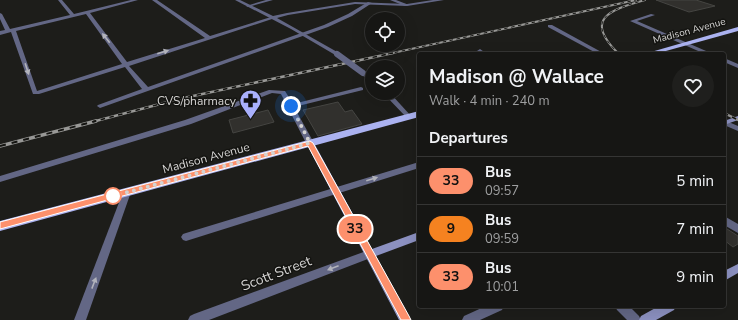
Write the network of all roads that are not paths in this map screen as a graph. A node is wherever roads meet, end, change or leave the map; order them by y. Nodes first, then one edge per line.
1 (60, 0) edge
2 (136, 0) edge
3 (154, 0) edge
4 (237, 0) edge
5 (271, 0) edge
6 (392, 0) edge
7 (442, 0) edge
8 (371, 2) edge
9 (407, 5) junction
10 (248, 6) junction
11 (87, 12) junction
12 (0, 15) edge
13 (73, 15) junction
14 (653, 15) dead end
15 (273, 18) junction
16 (550, 26) dead end
17 (738, 29) edge
18 (10, 31) junction
19 (0, 33) edge
20 (303, 34) junction
21 (209, 38) junction
22 (685, 43) junction
23 (598, 52) edge
24 (654, 52) edge
25 (705, 52) edge
26 (726, 61) edge
27 (126, 64) junction
28 (738, 66) edge
29 (365, 74) edge
30 (361, 89) dead end
31 (146, 90) junction
32 (393, 100) edge
33 (100, 106) dead end
34 (291, 106) junction
35 (417, 115) edge
36 (409, 117) junction
37 (738, 118) edge
38 (726, 121) edge
39 (726, 123) edge
40 (738, 129) edge
41 (310, 143) junction
42 (417, 166) edge
43 (0, 179) edge
44 (335, 191) junction
45 (127, 192) junction
46 (726, 221) edge
47 (0, 226) edge
48 (738, 229) edge
49 (186, 237) dead end
50 (417, 237) edge
51 (369, 254) junction
52 (738, 268) edge
53 (726, 275) edge
54 (494, 308) edge
55 (623, 308) edge
56 (666, 308) edge
57 (80, 320) edge
58 (194, 320) edge
59 (405, 320) edge
60 (468, 320) edge
61 (635, 320) edge
62 (645, 320) edge

1 - 13 street
2 - 11 street
3 - 21 street
4 - 10 street
5 - 10 street
6 - 9 street
7 - 9 street
8 - 9 street
8 - 15 street
8 - 20 street
10 - 15 street
11 - 13 street
27 -> 11 street
12 - 18 street
13 - 18 street
14 - 22 street
15 - 20 street
15 - 21 street
16 - 23 street
17 - 22 main road, Madison Avenue
18 - 19 street
18 -> 27 street
20 - 29 street, bridge
20 - 31 street
27 -> 21 street
22 - 24 main road, Madison Avenue
22 - 25 street
26 - 28 street
27 - 31 street
30 - 34 street
31 - 33 street
32 - 36 street
34 - 41 street
34 - 43 street
35 - 36 main road, Madison Avenue
36 - 41 main road, Madison Avenue
37 - 38 main road
39 - 40 street
41 - 44 main road
41 - 45 main road, Madison Avenue
44 -> 42 street
44 - 49 street
44 - 51 main road
45 - 47 main road, Madison Avenue
57 -> 45 street
46 - 48 street
50 - 51 main road
51 -> 58 street, Scott Street
51 - 59 main road
52 - 53 main road
54 - 60 street
55 - 61 street
56 - 62 main road

